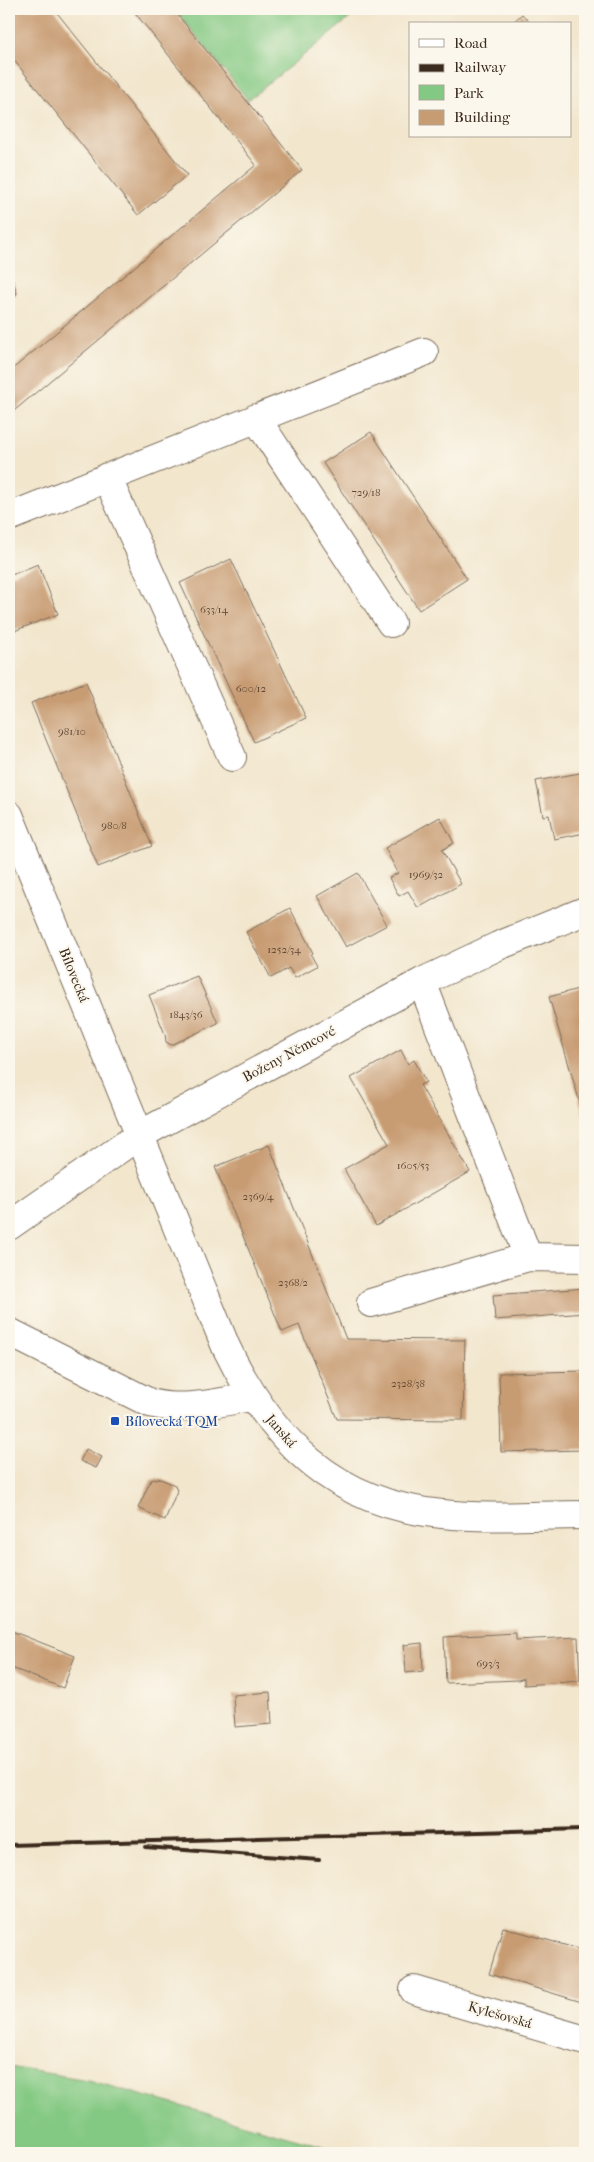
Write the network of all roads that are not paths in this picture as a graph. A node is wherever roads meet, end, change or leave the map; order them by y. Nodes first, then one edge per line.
1 (424, 352) dead end
2 (256, 418) junction
3 (107, 477) junction
4 (9, 517) edge
5 (391, 623) dead end
6 (232, 757) dead end
7 (9, 815) edge
8 (585, 912) edge
9 (422, 982) junction
10 (138, 1136) junction
11 (9, 1226) edge
12 (528, 1257) junction
13 (585, 1258) edge
14 (371, 1303) dead end
15 (9, 1332) edge
16 (252, 1397) junction
17 (585, 1515) edge
18 (414, 1990) dead end
19 (585, 2040) edge

1 - 2 street
2 - 3 street
2 - 5 street
3 - 4 street
3 - 6 street
7 - 10 street, Bílovecká
8 - 9 street, Boženy Němcové
9 - 10 street, Boženy Němcové
9 - 12 street
10 - 11 street, Boženy Němcové
10 - 16 street, Janská
12 - 13 street
12 - 14 street
15 - 16 street
16 - 17 street, Janská
18 - 19 street, Kylešovská

